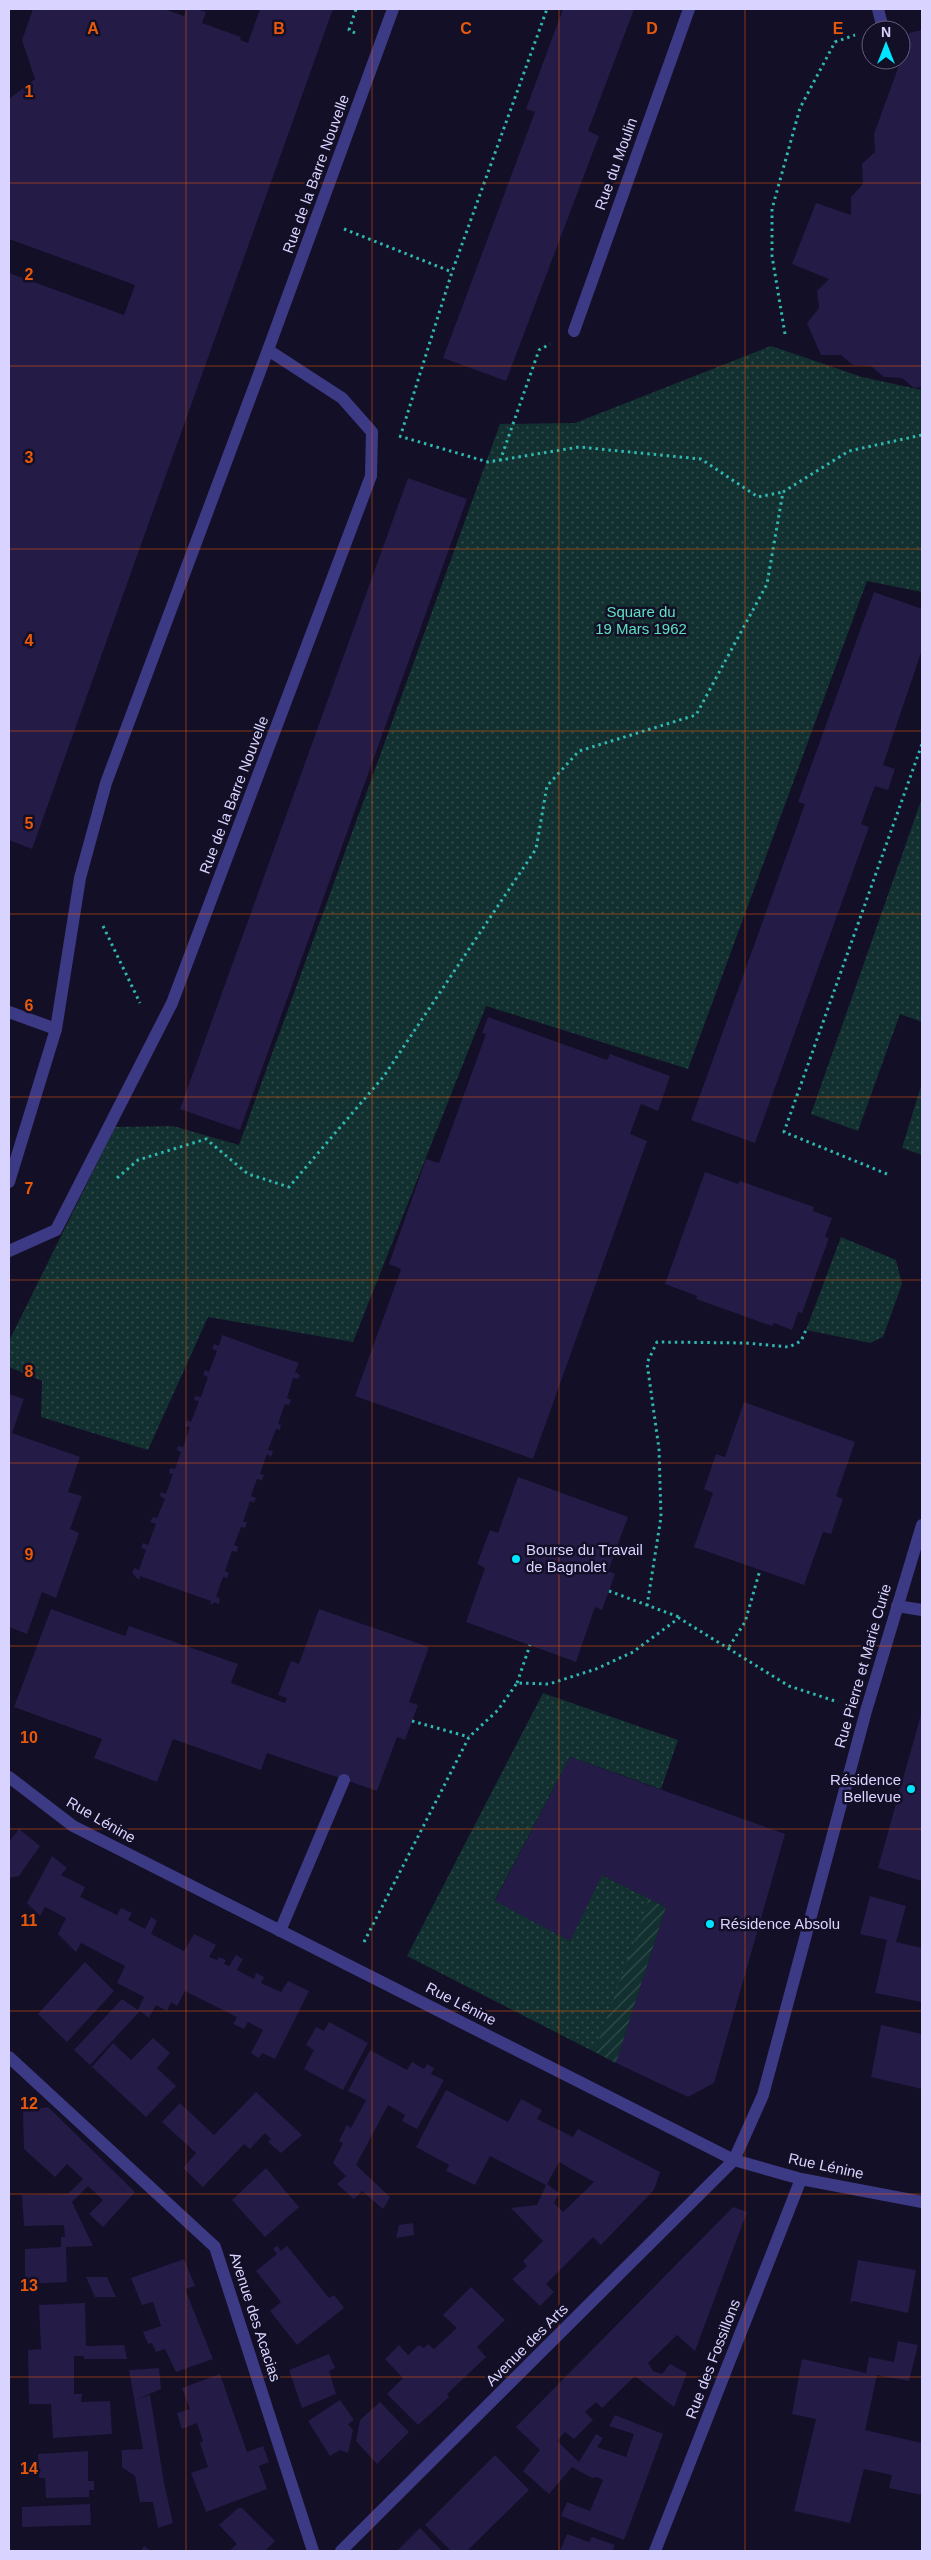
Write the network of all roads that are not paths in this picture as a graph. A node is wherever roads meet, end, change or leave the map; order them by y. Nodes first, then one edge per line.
1 (393, 9) edge
2 (689, 9) edge
3 (574, 331) road end
4 (268, 350) junction
5 (9, 1012) edge
6 (56, 1029) junction
7 (9, 1182) edge
8 (9, 1251) edge
9 (922, 1525) edge
10 (897, 1606) junction
11 (922, 1610) edge
12 (9, 1777) edge
13 (344, 1780) dead end
14 (280, 1931) junction
15 (9, 2056) edge
16 (734, 2160) junction
17 (801, 2179) junction
18 (922, 2202) edge
19 (314, 2551) edge
20 (342, 2551) edge
21 (655, 2551) edge

1 - 4 street, Rue de la Barre Nouvelle
2 - 3 street, Rue du Moulin
4 - 6 street, Rue de la Barre Nouvelle
4 - 8 street, Rue de la Barre Nouvelle
5 - 6 street
6 - 7 street, Rue de la Barre Nouvelle
9 - 10 street, Rue Pierre et Marie Curie
10 - 11 street
10 - 16 street, Rue Pierre et Marie Curie
12 - 14 street, Rue Lénine
13 - 14 street
14 - 16 street, Rue Lénine
15 - 19 street, Avenue des Acacias
16 - 17 street, Rue Lénine
16 - 20 street, Avenue des Arts
17 - 18 street, Rue Lénine
17 - 21 street, Rue des Fossillons

